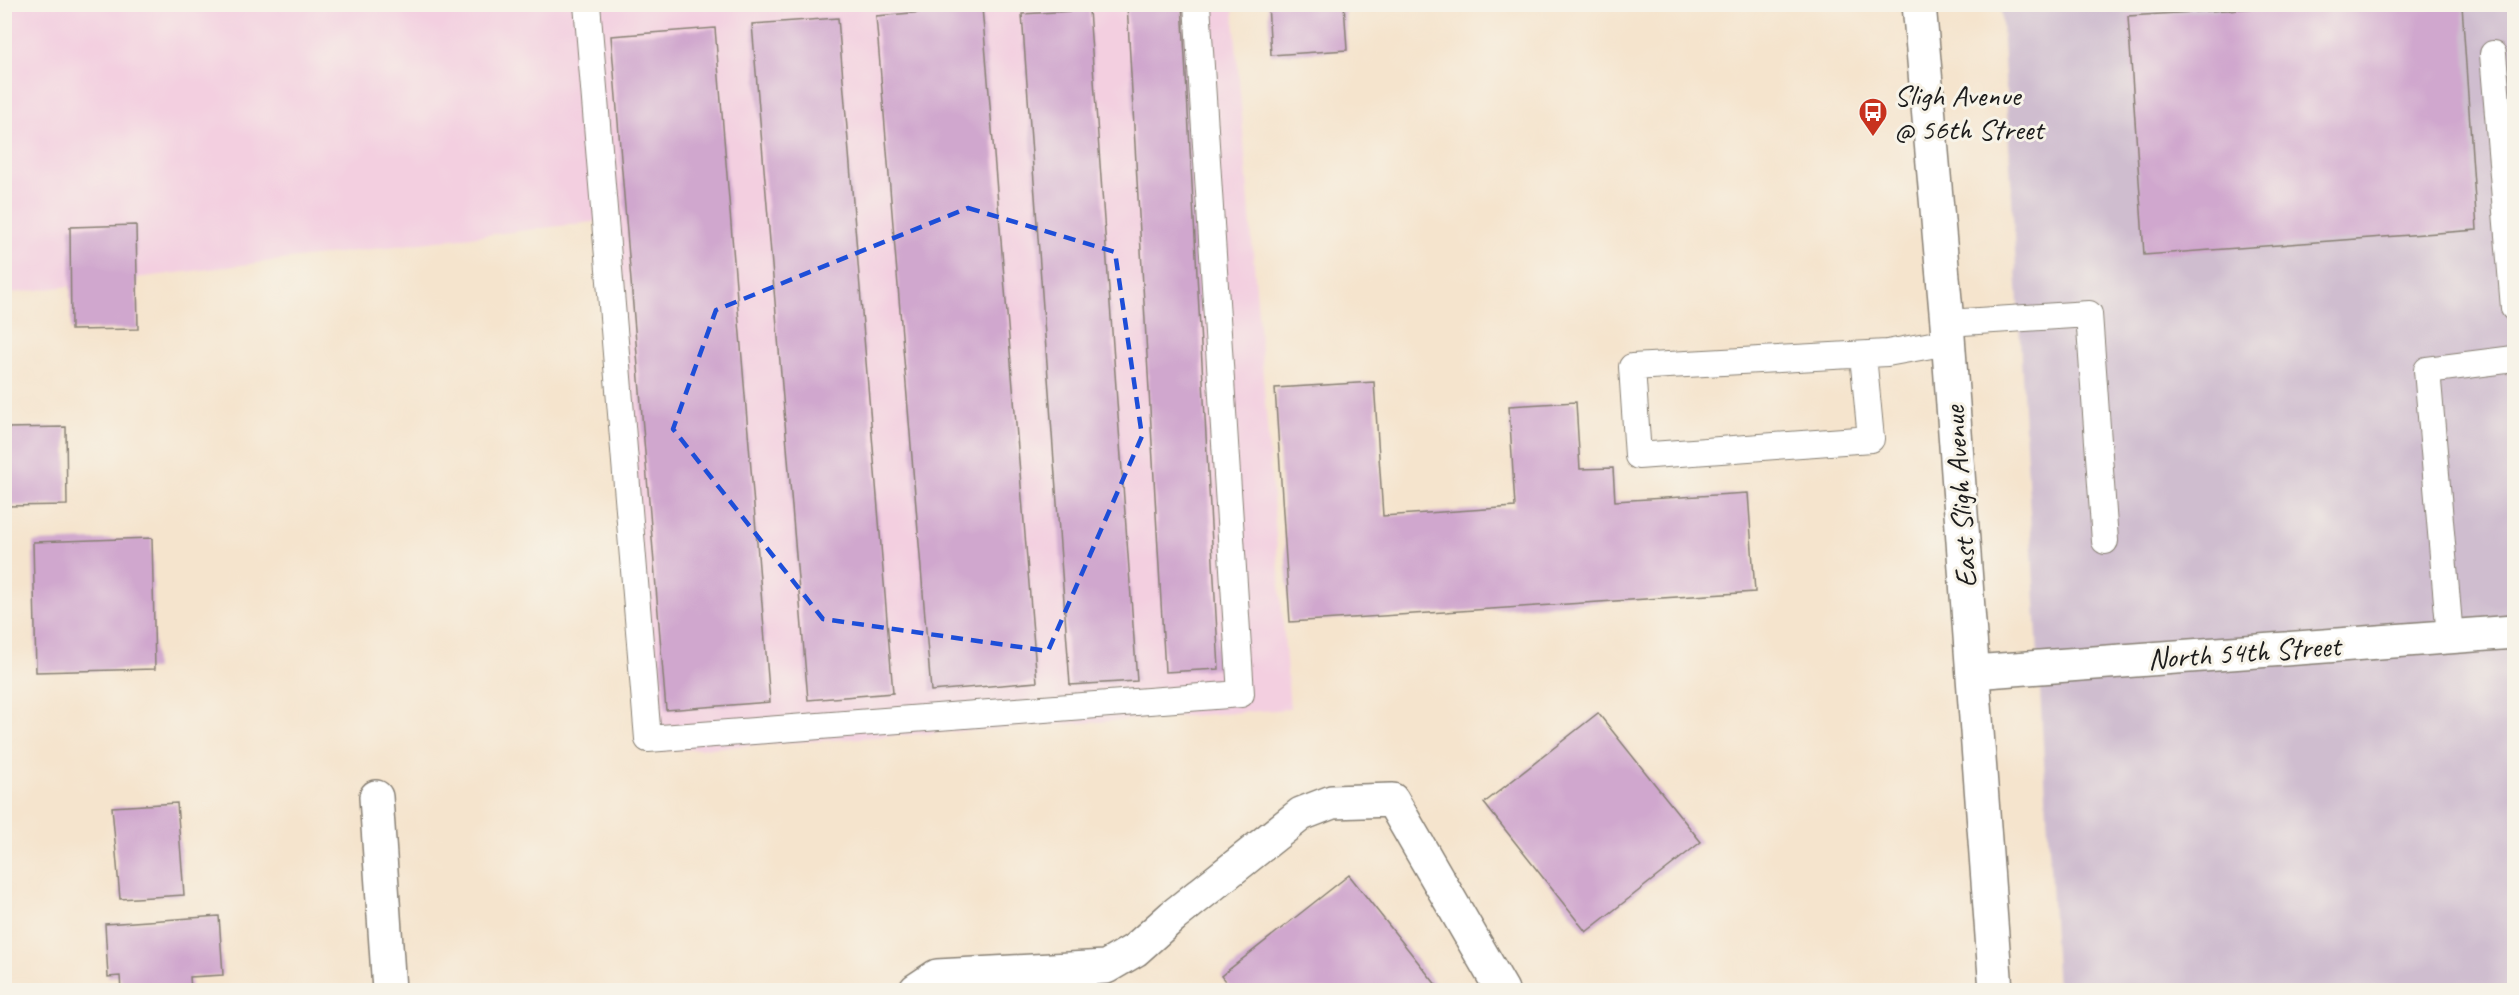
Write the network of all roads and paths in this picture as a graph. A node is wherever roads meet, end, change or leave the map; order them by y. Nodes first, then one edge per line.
1 (587, 4) edge
2 (1197, 4) edge
3 (1919, 4) edge
4 (2493, 54) dead end
5 (2514, 308) edge
6 (1948, 333) junction
7 (1863, 355) junction
8 (2514, 359) edge
9 (2105, 540) dead end
10 (2514, 632) edge
11 (2450, 637) junction
12 (1973, 672) junction
13 (376, 797) dead end
14 (389, 990) edge
15 (916, 990) edge
16 (1502, 990) edge
17 (1996, 990) edge

1 - 2 lane
3 - 6 street, East Sligh Avenue
4 - 5 lane
6 - 7 lane
6 - 9 lane
6 - 12 street, East Sligh Avenue
7 - 7 lane
8 - 11 lane
10 - 11 street, North 54th Street
11 - 12 street, North 54th Street
12 - 17 street, East Sligh Avenue
13 - 14 street
15 - 16 street

